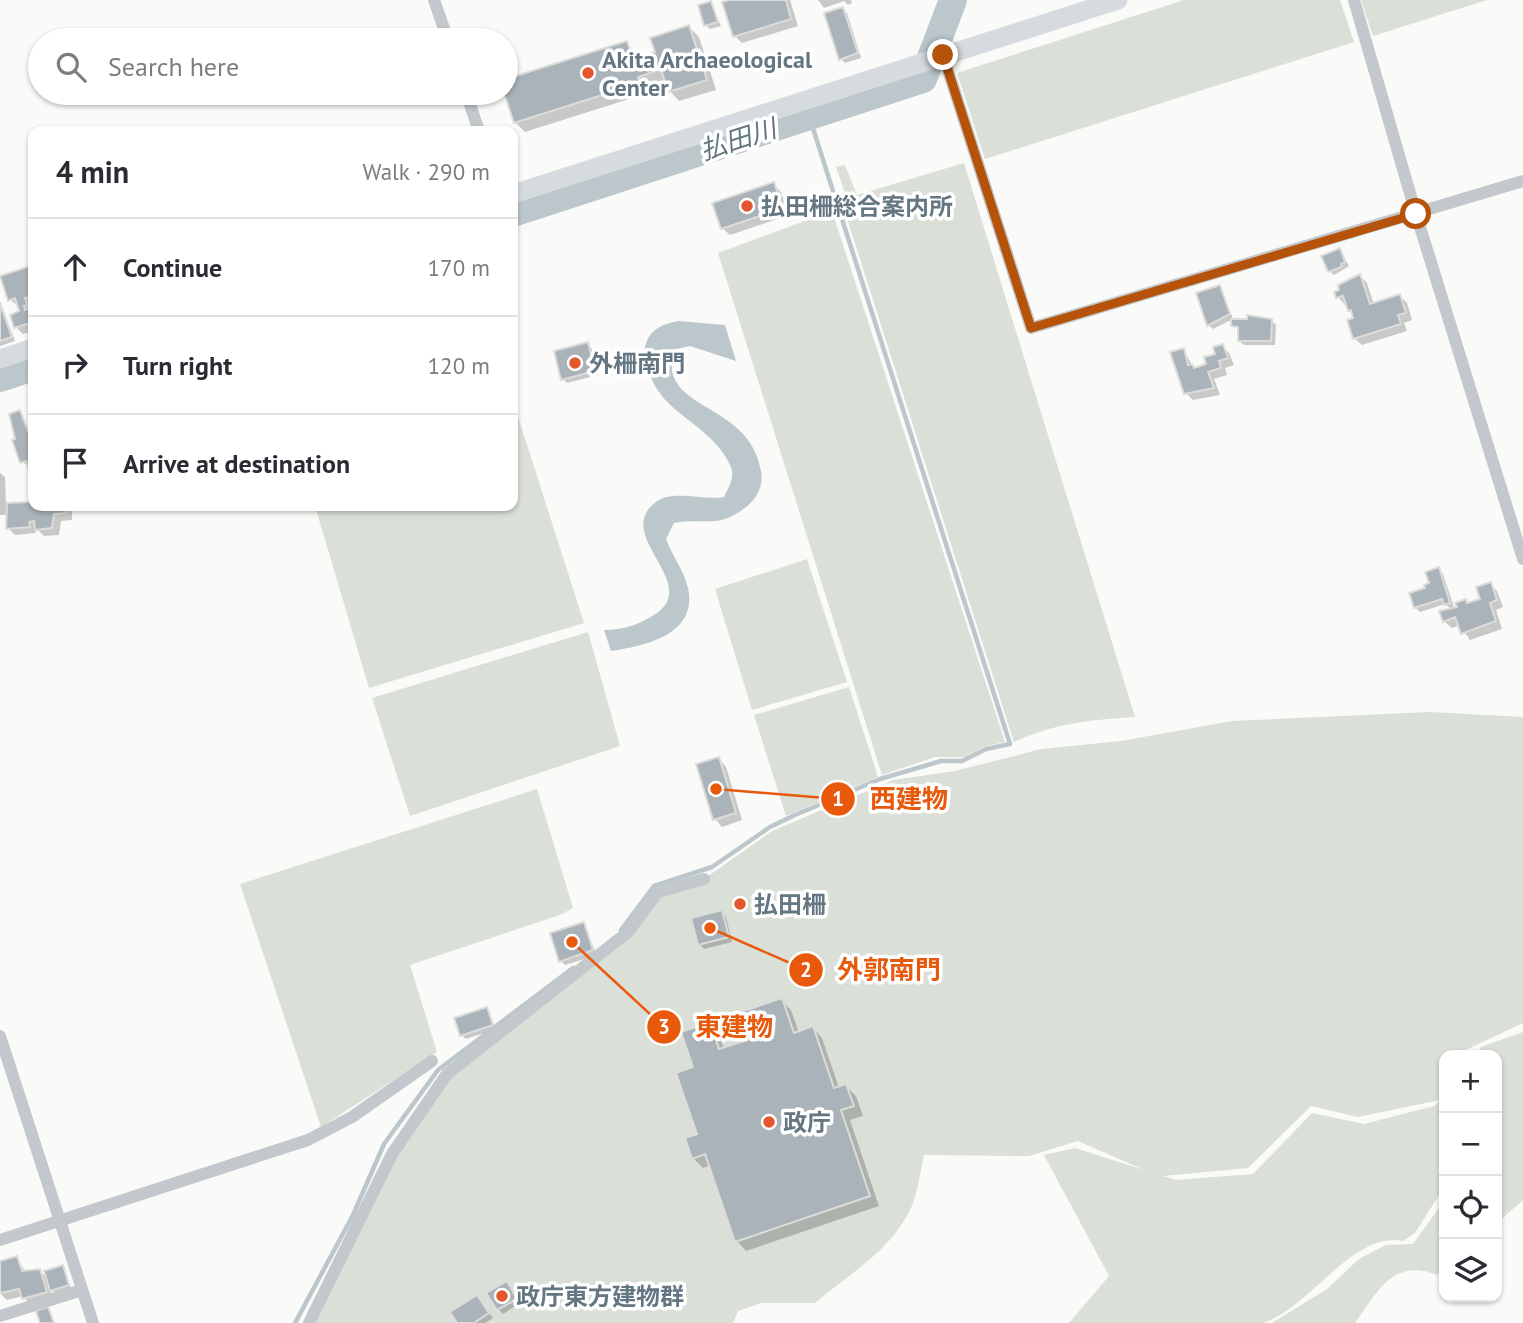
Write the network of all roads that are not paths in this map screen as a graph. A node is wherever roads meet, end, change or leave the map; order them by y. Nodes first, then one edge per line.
1 (434, 0) edge
2 (1118, 0) edge
3 (1354, 0) edge
4 (444, 28) edge
5 (936, 57) junction
6 (470, 105) edge
7 (477, 126) edge
8 (1523, 181) edge
9 (518, 192) edge
10 (1416, 214) junction
11 (28, 350) edge
12 (0, 359) edge
13 (1523, 559) edge
14 (704, 880) dead end
15 (0, 1037) edge
16 (432, 1061) dead end
17 (58, 1221) junction
18 (0, 1240) edge
19 (82, 1290) junction
20 (0, 1316) edge
21 (93, 1323) edge
22 (309, 1323) edge

1 - 4 street
2 - 5 main road
3 - 10 street
5 - 9 main road
5 - 10 street
6 - 7 street
8 - 10 street
10 - 13 street
11 - 12 main road
14 - 22 street
15 - 17 street
16 - 17 street
17 - 18 street
17 - 19 street
19 - 20 street
19 - 21 street

